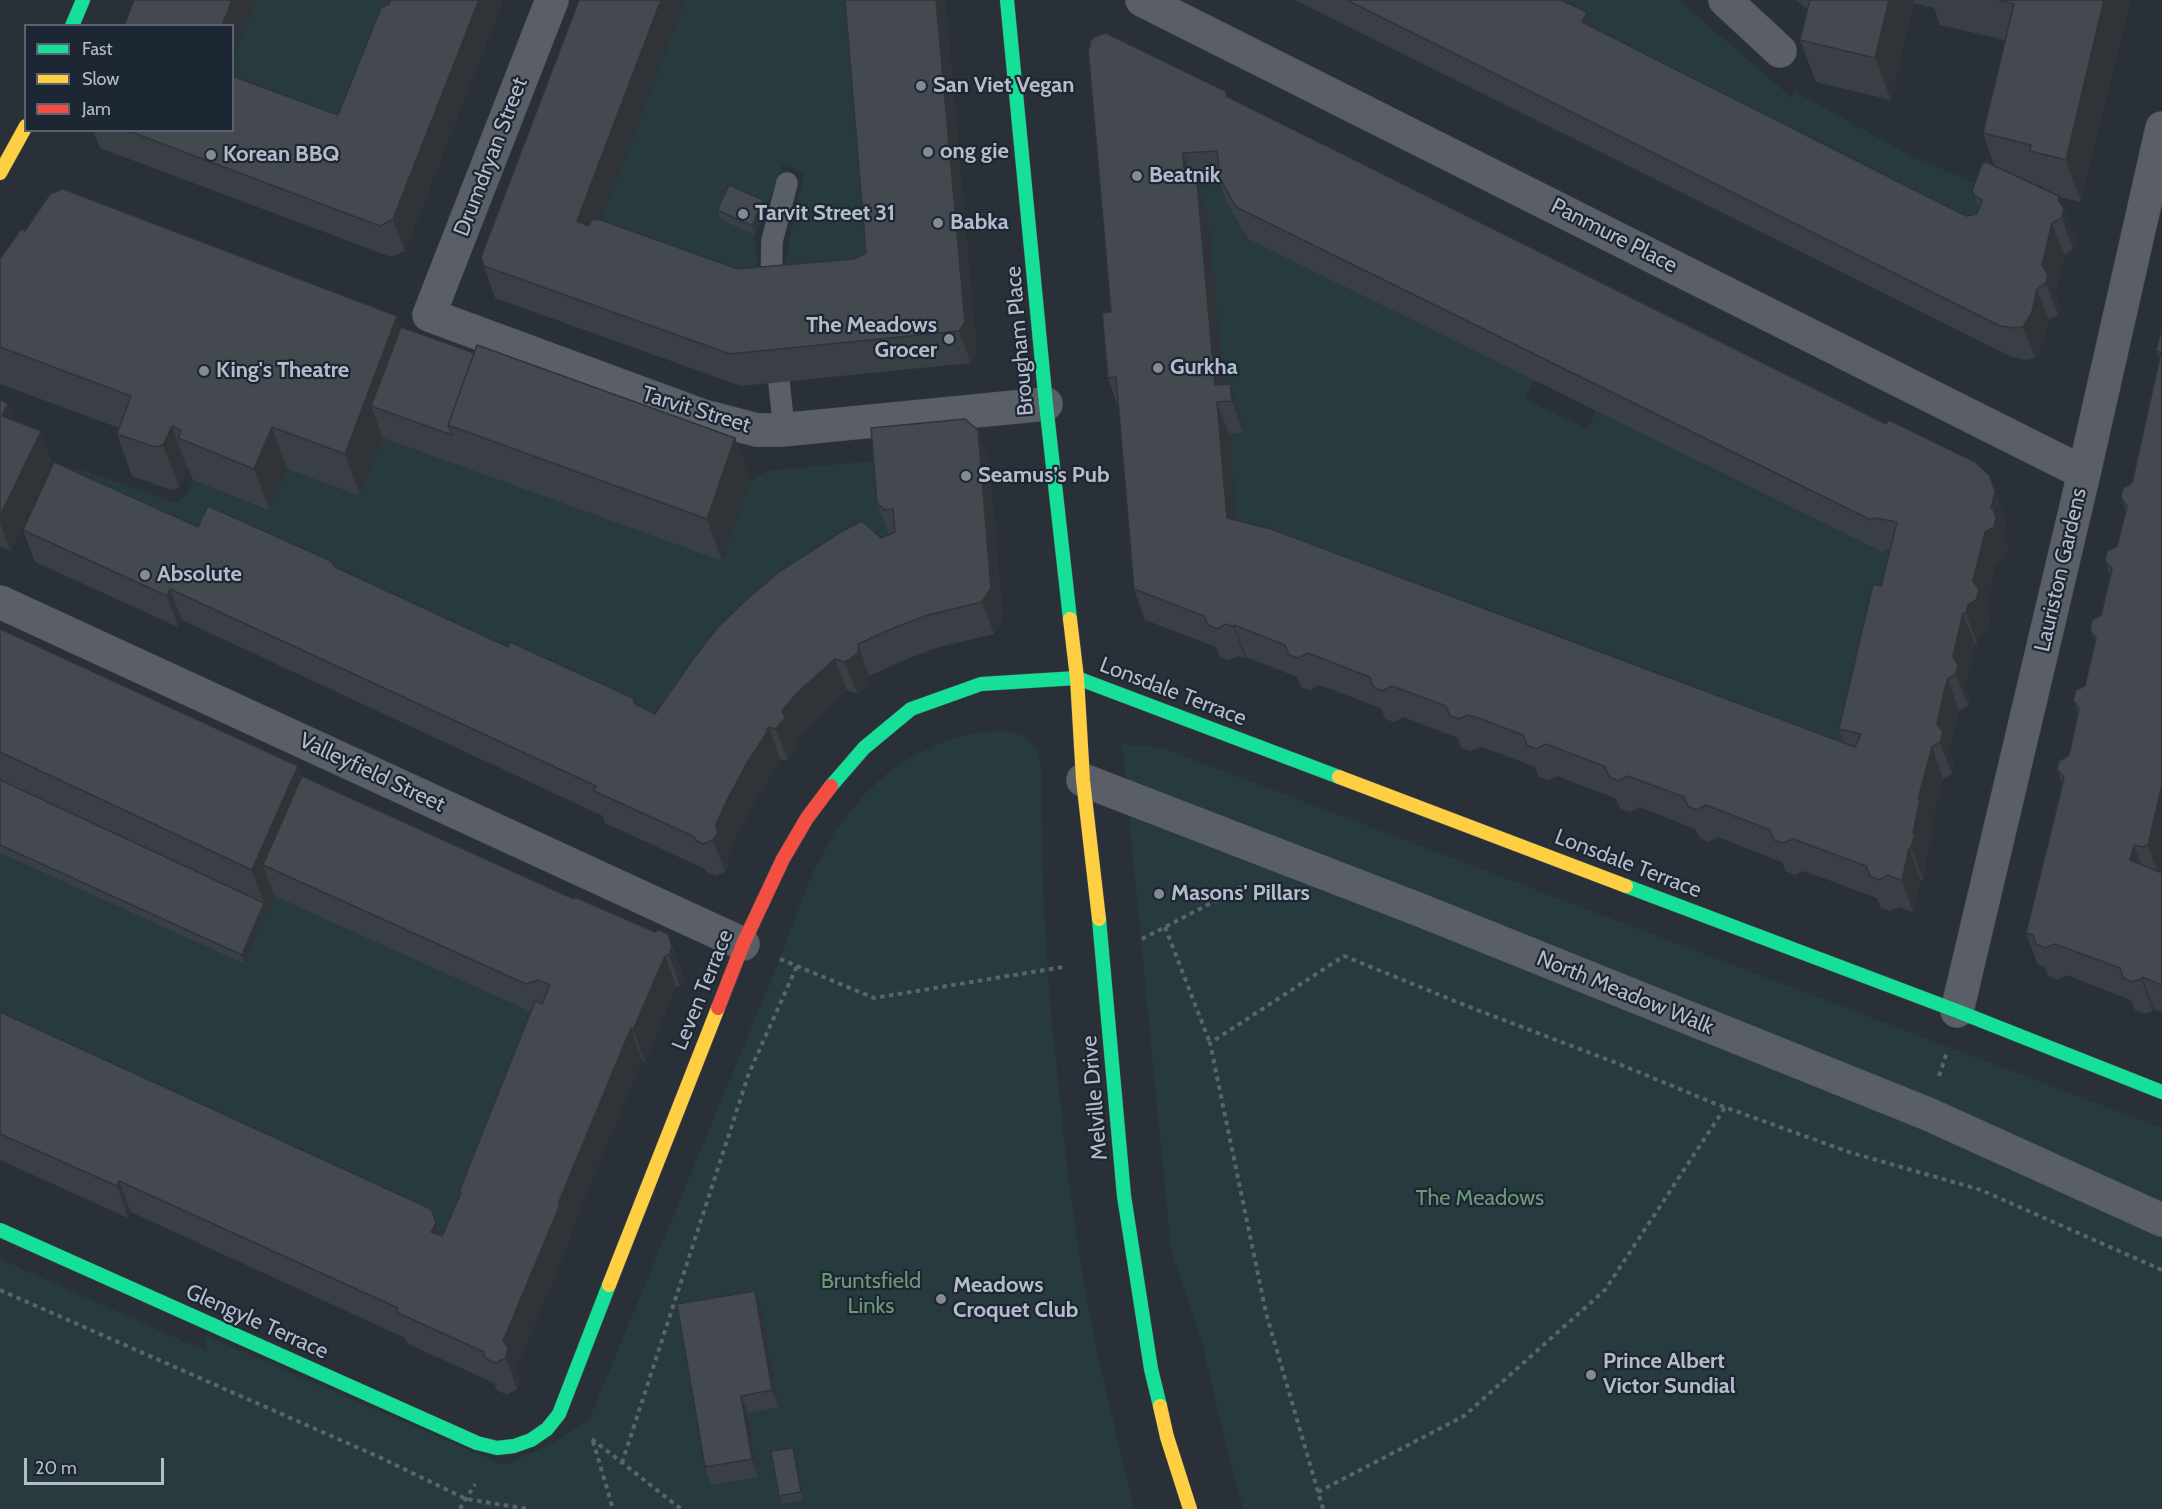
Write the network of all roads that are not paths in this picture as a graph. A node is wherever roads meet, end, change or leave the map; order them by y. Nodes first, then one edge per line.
1 (83, 0) edge
2 (552, 0) edge
3 (1007, 0) edge
4 (1142, 0) edge
5 (1725, 0) edge
6 (73, 24) edge
7 (1780, 51) dead end
8 (2162, 128) edge
9 (24, 130) edge
10 (0, 173) edge
11 (787, 183) dead end
12 (771, 299) edge
13 (429, 315) joint
14 (779, 382) edge
15 (1046, 404) junction
16 (784, 429) junction
17 (2084, 473) junction
18 (0, 602) edge
19 (1077, 678) junction
20 (1083, 780) junction
21 (743, 944) junction
22 (1957, 1011) junction
23 (2162, 1092) edge
24 (2162, 1220) edge
25 (0, 1230) edge
26 (497, 1448) joint
27 (1190, 1509) edge

1 - 6 street
2 - 13 street, Drumdryan Street
3 - 15 street, Brougham Place
4 - 17 street, Panmure Place
5 - 7 street
8 - 17 street, Lauriston Gardens
9 - 10 street
11 - 12 lane
13 - 16 street, Tarvit Street
14 - 16 lane
15 - 16 street, Tarvit Street
15 - 19 street, Brougham Place
17 - 22 street, Lauriston Gardens
18 - 21 street, Valleyfield Street
19 - 20 street, Melville Drive
19 - 21 street, Leven Terrace
19 - 22 street, Lonsdale Terrace
20 - 24 street, North Meadow Walk
20 - 27 street, Melville Drive
21 - 26 street, Leven Terrace
22 - 23 street, Lonsdale Terrace
25 - 26 street, Glengyle Terrace

